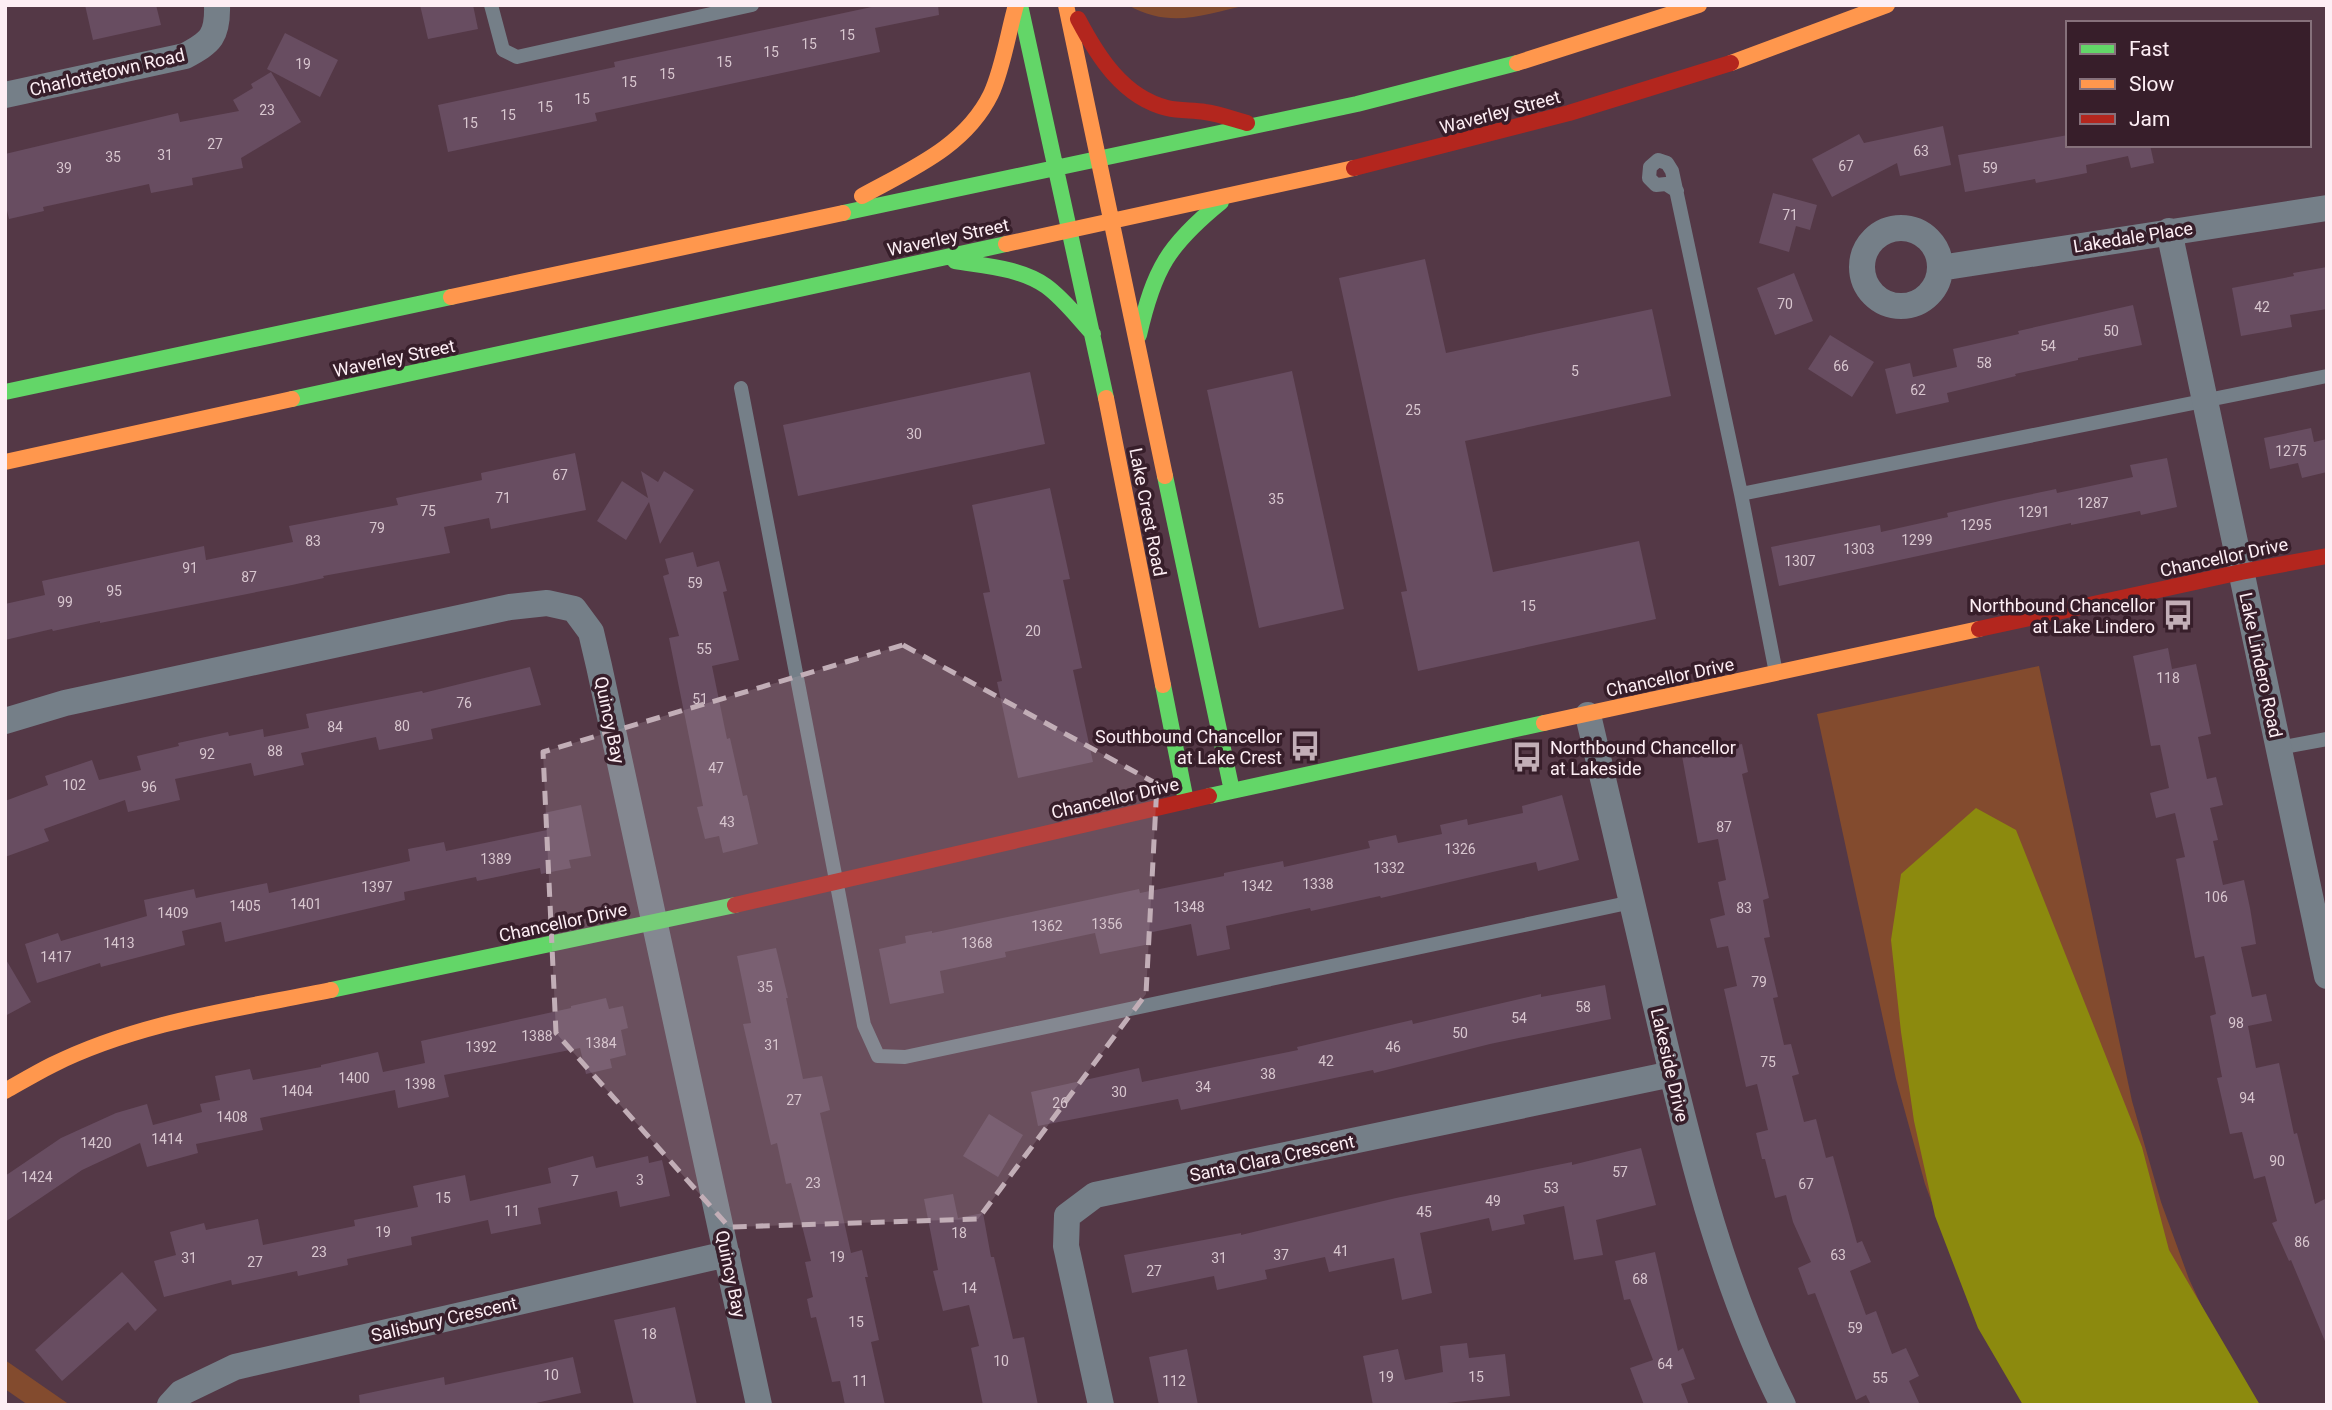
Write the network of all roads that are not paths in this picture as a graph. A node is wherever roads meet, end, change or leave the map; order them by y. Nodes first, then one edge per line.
1 (217, 5) edge
2 (491, 5) edge
3 (752, 5) edge
4 (1018, 5) edge
5 (1066, 5) edge
6 (1072, 5) edge
7 (1699, 5) edge
8 (1887, 5) edge
9 (5, 95) edge
10 (1255, 126) junction
11 (1097, 160) junction
12 (1056, 169) junction
13 (1677, 191) dead end
14 (1227, 198) junction
15 (2327, 208) edge
16 (827, 216) junction
17 (1110, 222) junction
18 (1070, 230) junction
19 (2169, 231) junction
20 (940, 258) junction
21 (1940, 268) dead end
22 (1093, 335) junction
23 (1137, 346) junction
24 (2327, 376) edge
25 (741, 388) dead end
26 (5, 392) edge
27 (2205, 400) junction
28 (5, 462) edge
29 (1741, 494) junction
30 (2327, 556) edge
31 (2241, 572) junction
32 (1776, 673) junction
33 (1588, 715) junction
34 (5, 721) edge
35 (2327, 739) edge
36 (2279, 748) junction
37 (1233, 791) junction
38 (1186, 801) junction
39 (837, 881) junction
40 (1632, 902) junction
41 (654, 923) junction
42 (2321, 924) edge
43 (2327, 976) edge
44 (1672, 1074) junction
45 (5, 1091) edge
46 (727, 1254) junction
47 (170, 1405) edge
48 (759, 1405) edge
49 (1101, 1405) edge
50 (1783, 1405) edge

1 - 9 street, Charlottetown Road
2 - 3 lane
4 - 12 main road, Lake Crest Road
4 - 16 main road
5 - 11 main road, Lake Crest Road
6 - 10 main road
7 - 10 main road
8 - 14 main road, Waverley Street
10 - 11 main road
11 - 12 main road
11 - 17 main road, Lake Crest Road
12 - 16 main road
12 - 18 main road, Lake Crest Road
13 - 29 lane
14 - 17 main road, Waverley Street
14 - 23 main road
15 - 19 street, Lakedale Place
16 - 26 main road
17 - 18 main road, Waverley Street
17 - 23 main road, Lake Crest Road
18 - 20 main road, Waverley Street
18 - 22 main road, Lake Crest Road
19 - 21 street, Lakedale Place
19 - 27 street, Lake Lindero Road
20 - 22 main road
20 - 28 main road, Waverley Street
22 - 38 main road, Lake Crest Road
23 - 37 main road, Lake Crest Road
24 - 27 lane
25 - 39 lane
27 - 29 lane
27 - 31 street, Lake Lindero Road
29 - 32 lane
30 - 31 main road, Chancellor Drive
31 - 32 main road, Chancellor Drive
31 - 36 street, Lake Lindero Road
32 - 33 main road, Chancellor Drive
33 - 37 main road, Chancellor Drive
33 - 40 street, Lakeside Drive
34 - 41 street, Quincy Bay
35 - 36 lane
36 - 42 street, Lake Lindero Road
37 - 38 main road, Chancellor Drive
38 - 39 main road, Chancellor Drive
39 - 40 lane
39 - 41 main road, Chancellor Drive
40 - 44 street, Lakeside Drive
41 - 45 main road, Chancellor Drive
41 - 46 street, Quincy Bay
42 - 43 street, Lake Lindero Road
44 - 49 street, Santa Clara Crescent
44 - 50 street, Lakeside Drive
46 - 47 street, Salisbury Crescent
46 - 48 street, Quincy Bay

